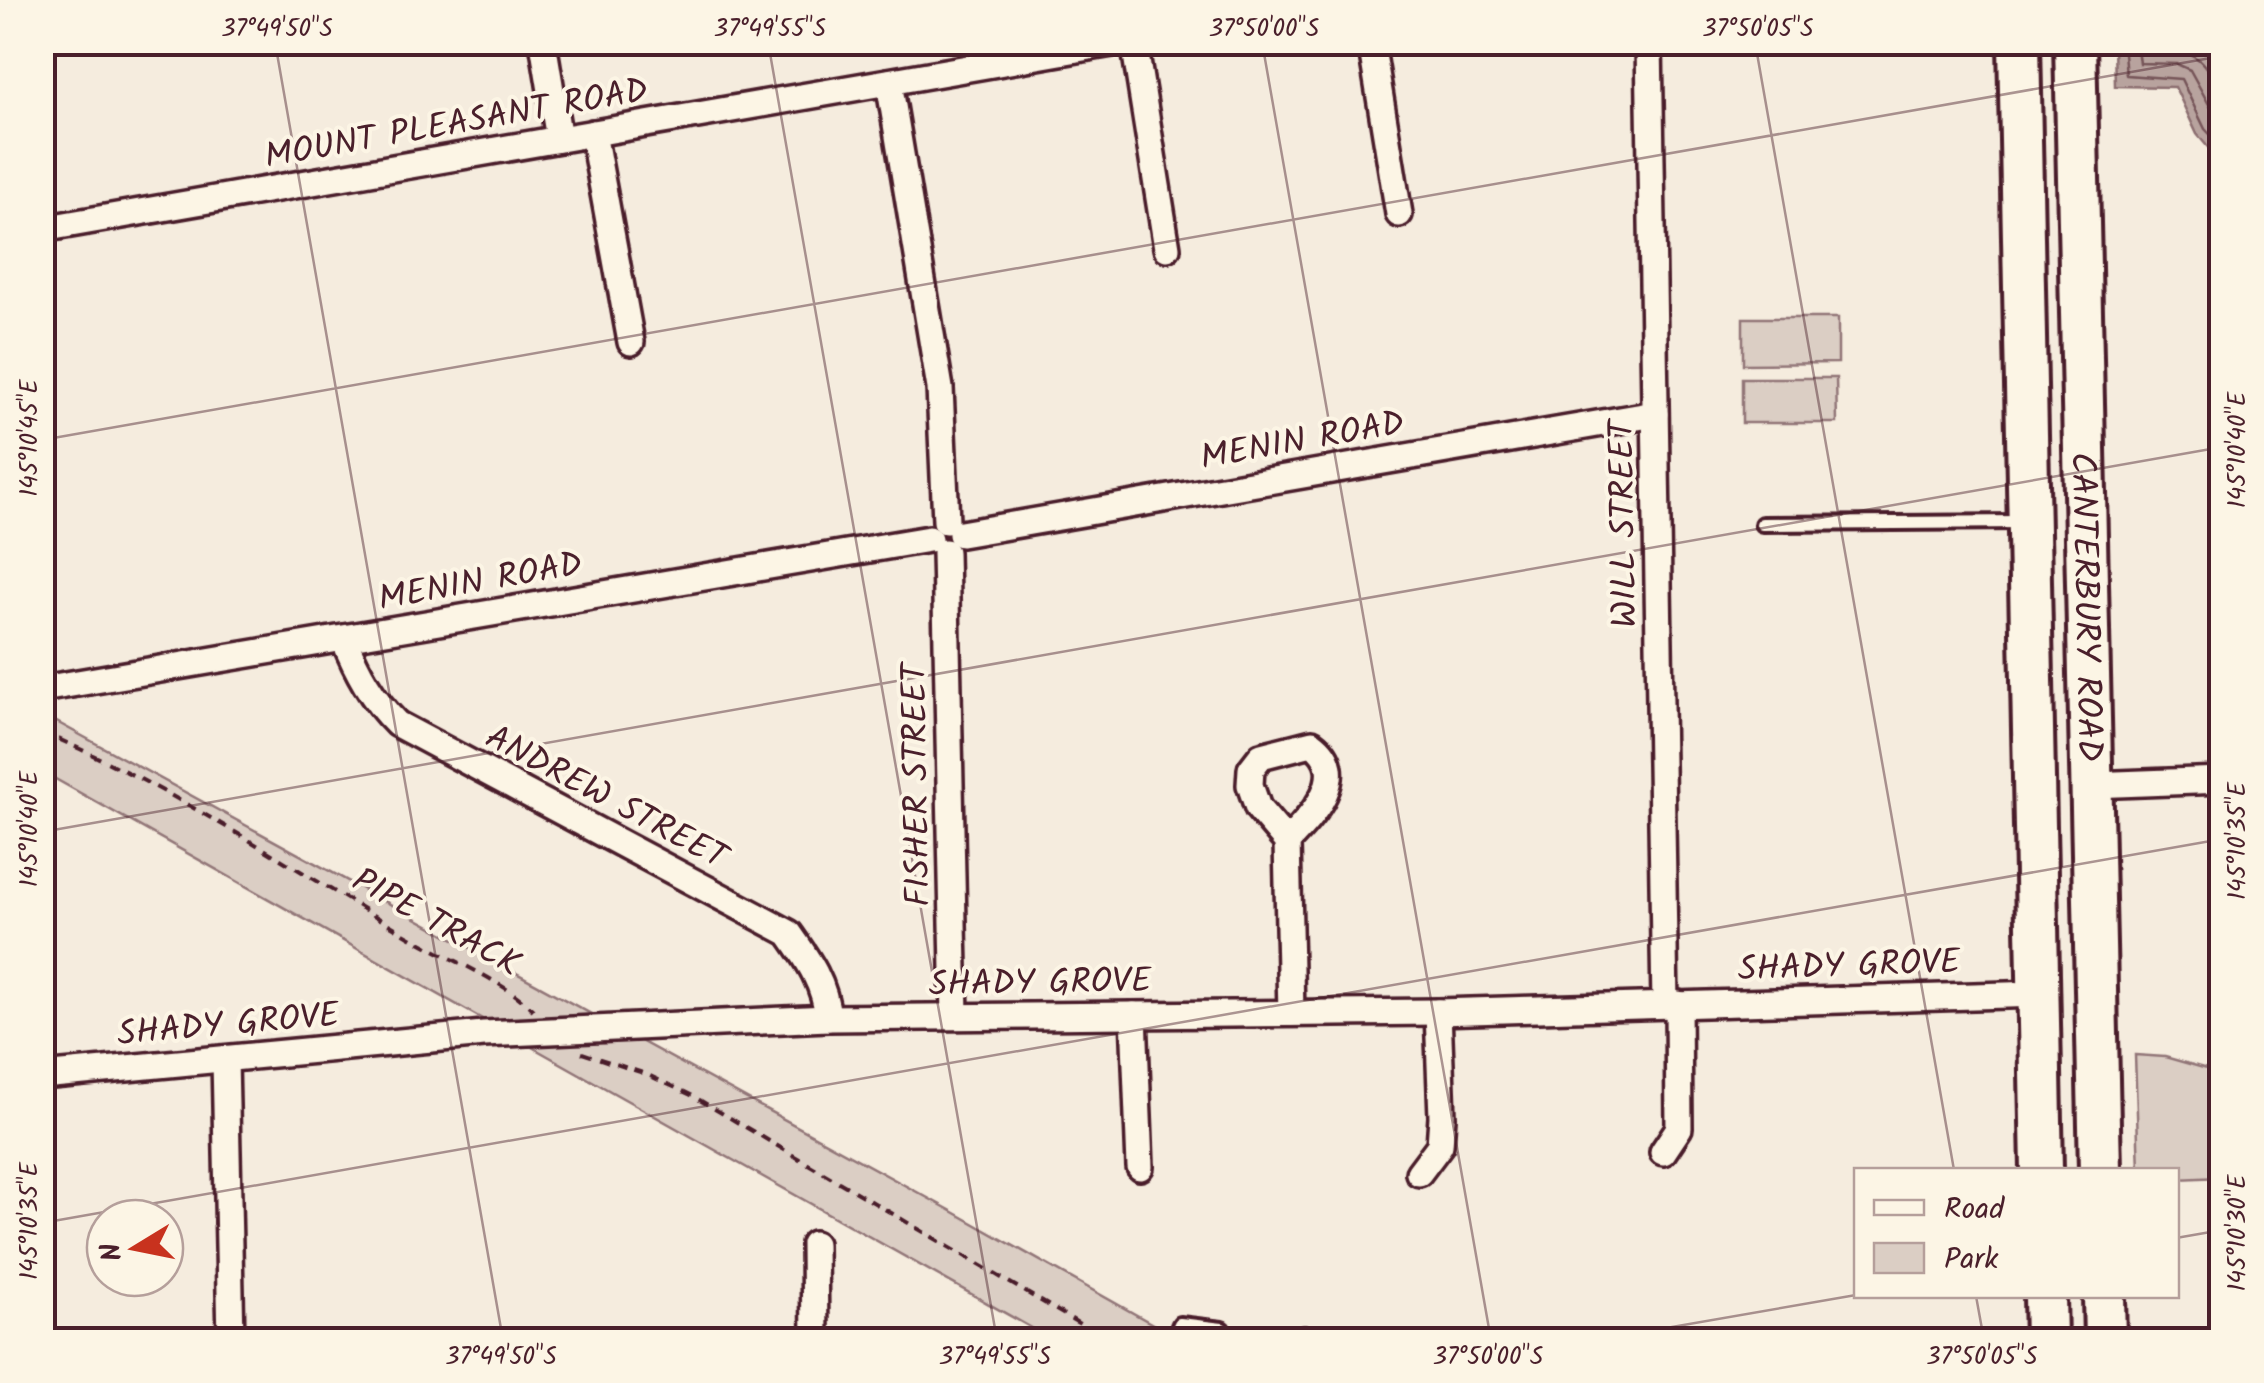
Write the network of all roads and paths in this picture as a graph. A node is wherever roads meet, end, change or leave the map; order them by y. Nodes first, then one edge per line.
1 (543, 42) edge
2 (1118, 42) edge
3 (1134, 42) edge
4 (1372, 42) edge
5 (1649, 42) edge
6 (2019, 42) edge
7 (2075, 42) edge
8 (995, 53) edge
9 (889, 82) junction
10 (593, 134) junction
11 (559, 140) junction
12 (1399, 214) dead end
13 (42, 229) edge
14 (1168, 248) dead end
15 (631, 342) dead end
16 (1655, 414) junction
17 (2029, 522) junction
18 (1762, 524) dead end
19 (946, 536) junction
20 (344, 639) junction
21 (42, 689) edge
22 (42, 732) edge
23 (2222, 780) edge
24 (2091, 785) junction
25 (1288, 842) dead end
26 (2095, 991) junction
27 (2040, 994) junction
28 (1671, 1005) junction
29 (1438, 1012) junction
30 (1291, 1013) junction
31 (1134, 1015) junction
32 (955, 1016) junction
33 (828, 1018) junction
34 (554, 1030) junction
35 (225, 1059) junction
36 (42, 1076) edge
37 (1663, 1152) dead end
38 (1140, 1166) dead end
39 (2042, 1168) edge
40 (2100, 1168) edge
41 (1419, 1173) dead end
42 (814, 1244) dead end
43 (2044, 1298) edge
44 (2104, 1298) edge
45 (1222, 1329) dead end
46 (230, 1340) edge
47 (815, 1340) edge
48 (1107, 1340) edge
49 (1173, 1340) edge
50 (2046, 1340) edge
51 (2106, 1340) edge

1 - 11 street
2 - 8 street, MOUNT PLEASANT ROAD
3 - 14 street
4 - 12 street
5 - 16 street, WILL STREET
6 - 17 main road, CANTERBURY ROAD
7 - 24 main road, CANTERBURY ROAD
8 - 9 street, MOUNT PLEASANT ROAD
9 - 10 street, MOUNT PLEASANT ROAD
9 - 19 street, FISHER STREET
10 - 11 street, MOUNT PLEASANT ROAD
10 - 15 street
11 - 13 street, MOUNT PLEASANT ROAD
16 - 19 street, MENIN ROAD
16 - 28 street, WILL STREET
17 - 18 lane
17 - 27 main road, CANTERBURY ROAD
19 - 20 street, MENIN ROAD
19 - 32 street, FISHER STREET
20 - 21 street, MENIN ROAD
20 - 33 street, ANDREW STREET
22 - 34 path, PIPE TRACK
23 - 24 street
24 - 26 main road, CANTERBURY ROAD
25 - 30 street
26 - 27 main road
26 - 40 main road, CANTERBURY ROAD
27 - 28 street, SHADY GROVE
27 - 39 main road, CANTERBURY ROAD
28 - 29 street, SHADY GROVE
28 - 37 street, WILL STREET
29 - 30 street, SHADY GROVE
29 - 41 street
30 - 31 street, SHADY GROVE
31 - 32 street, SHADY GROVE
31 - 38 street
32 - 33 street, SHADY GROVE
33 - 34 street, SHADY GROVE
34 - 35 street, SHADY GROVE
34 - 48 path, PIPE TRACK
35 - 36 street, SHADY GROVE
35 - 46 street
42 - 47 street
43 - 50 main road
44 - 51 main road
45 - 49 lane

